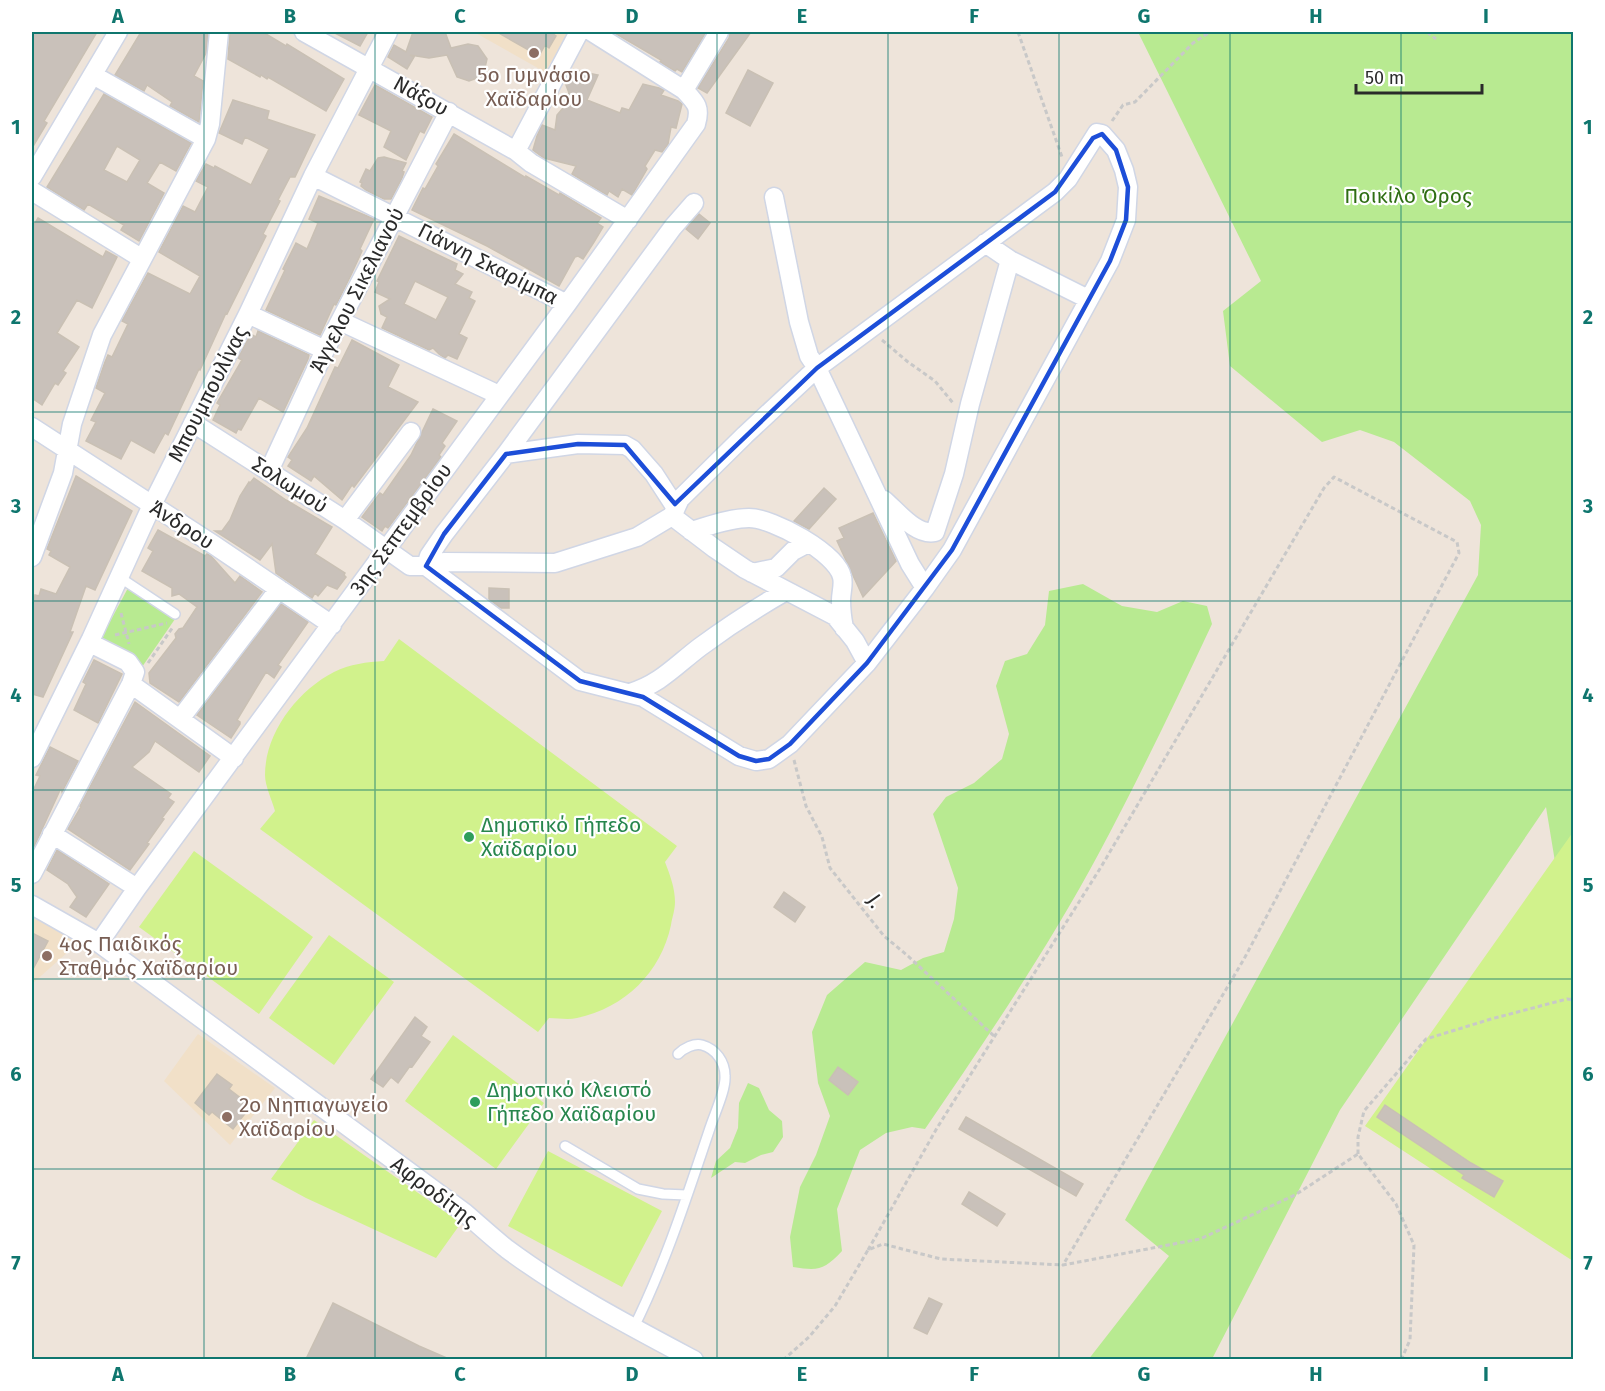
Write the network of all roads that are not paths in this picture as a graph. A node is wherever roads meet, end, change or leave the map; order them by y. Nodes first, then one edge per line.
1 (118, 32) edge
2 (219, 32) edge
3 (304, 32) edge
4 (387, 32) edge
5 (579, 32) edge
6 (592, 32) edge
7 (719, 32) edge
8 (370, 67) junction
9 (93, 75) junction
10 (684, 90) junction
11 (449, 112) junction
12 (206, 139) junction
13 (516, 151) junction
14 (35, 164) edge
15 (313, 176) junction
16 (32, 191) edge
17 (774, 197) dead end
18 (694, 203) dead end
19 (393, 216) junction
20 (628, 220) junction
21 (985, 243) junction
22 (141, 258) junction
23 (1010, 260) junction
24 (1088, 299) junction
25 (567, 304) junction
26 (248, 314) junction
27 (340, 321) junction
28 (325, 350) junction
29 (817, 368) junction
30 (499, 395) junction
31 (193, 423) junction
32 (32, 427) edge
33 (411, 432) dead end
34 (67, 450) junction
35 (506, 454) junction
36 (269, 471) junction
37 (876, 493) junction
38 (152, 505) junction
39 (674, 512) junction
40 (345, 520) junction
41 (691, 531) junction
42 (808, 543) junction
43 (387, 549) junction
44 (32, 557) edge
45 (426, 566) junction
46 (753, 573) junction
47 (117, 582) junction
48 (926, 588) junction
49 (279, 590) junction
50 (786, 591) junction
51 (176, 616) road end
52 (332, 625) junction
53 (844, 628) junction
54 (91, 641) junction
55 (867, 663) junction
56 (132, 674) junction
57 (630, 693) junction
58 (180, 719) junction
59 (32, 758) edge
60 (234, 758) junction
61 (52, 834) junction
62 (32, 874) edge
63 (137, 888) junction
64 (32, 905) edge
65 (99, 943) junction
66 (678, 1054) dead end
67 (565, 1146) dead end
68 (686, 1195) junction
69 (633, 1329) junction
70 (694, 1359) edge

1 - 9 street
2 - 12 street
3 - 8 street, Νάξου
4 - 8 street, Μπουμπουλίνας
5 - 13 street
6 - 10 street
7 - 10 street
8 - 11 street, Νάξου
8 - 15 street, Μπουμπουλίνας
9 - 12 street
9 - 14 street
10 - 20 street, 3ης Σεπτεμβρίου
11 - 13 street, Νάξου
11 - 19 street, Άγγελου Σικελιανού
12 - 22 street
13 - 20 street, Νάξου
15 - 19 street, Γιάννη Σκαρίμπα
15 - 26 street, Μπουμπουλίνας
16 - 22 street
17 - 29 street
18 - 35 street
19 - 25 street, Γιάννη Σκαρίμπα
19 - 27 street, Άγγελου Σικελιανού
20 - 25 street, 3ης Σεπτεμβρίου
21 - 23 street
21 - 24 street
21 - 29 street
22 - 34 street
23 - 24 street
23 - 37 street
24 - 48 street
25 - 30 street, 3ης Σεπτεμβρίου
26 - 28 street
26 - 31 street, Μπουμπουλίνας
27 - 28 street, Άγγελου Σικελιανού
27 - 30 street
28 - 36 street, Άγγελου Σικελιανού
29 - 37 street
29 - 39 street
30 - 43 street, 3ης Σεπτεμβρίου
31 - 36 street, Σολωμού
31 - 38 street, Μπουμπουλίνας
32 - 34 street, Άνδρου
33 - 40 street
34 - 38 street, Άνδρου
34 - 44 street
35 - 39 street
35 - 45 street
36 - 40 street, Σολωμού
37 - 48 street
38 - 47 street, Μπουμπουλίνας
38 - 49 street, Άνδρου
39 - 41 street
39 - 45 street
40 - 43 street, Σολωμού
41 - 42 street
41 - 46 street
42 - 46 street
42 - 53 street
43 - 45 street, Σολωμού
43 - 52 street, 3ης Σεπτεμβρίου
45 - 57 street
46 - 50 street
47 - 51 lane
47 - 54 street, Μπουμπουλίνας
48 - 55 street
49 - 52 street, Άνδρου
49 - 58 street
50 - 53 street
50 - 57 street
52 - 60 street, 3ης Σεπτεμβρίου
53 - 55 street
54 - 56 street
54 - 59 street, Μπουμπουλίνας
55 - 57 street
56 - 58 street
56 - 61 street
58 - 60 street
60 - 63 street, 3ης Σεπτεμβρίου
61 - 62 street
61 - 63 street
63 - 65 street, 3ης Σεπτεμβρίου
64 - 65 street, Αφροδίτης
65 - 69 street, Αφροδίτης
66 - 68 lane
67 - 68 lane
68 - 69 lane
69 - 70 street, Αφροδίτης

